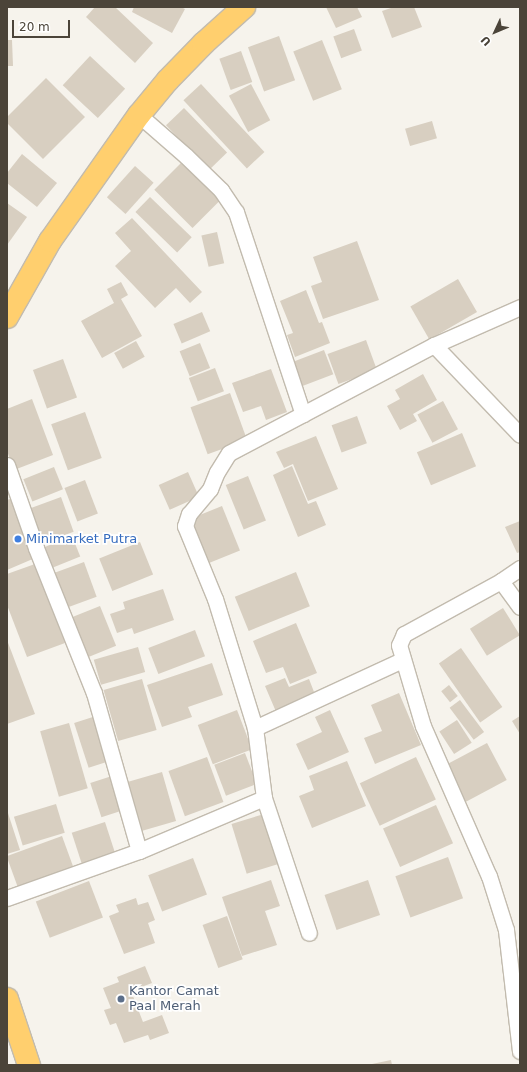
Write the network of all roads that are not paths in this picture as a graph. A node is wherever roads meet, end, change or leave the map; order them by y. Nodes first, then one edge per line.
1 (244, 7) edge
2 (139, 115) junction
3 (520, 307) edge
4 (7, 317) edge
5 (434, 346) junction
6 (303, 414) junction
7 (520, 435) edge
8 (7, 465) edge
9 (520, 568) edge
10 (501, 582) junction
11 (520, 607) edge
12 (402, 660) junction
13 (255, 728) junction
14 (264, 798) junction
15 (139, 851) junction
16 (7, 898) edge
17 (309, 933) dead end
18 (7, 998) edge
19 (520, 1051) edge
20 (29, 1065) edge

1 - 2 highway
2 - 4 highway
2 - 6 street
3 - 5 street
5 - 6 street
5 - 7 street
6 - 13 street
8 - 15 street
9 - 10 street
10 - 11 street
10 - 12 street
12 - 13 street
12 - 19 street
13 - 14 street
14 - 15 street
14 - 17 street
15 - 16 street
18 - 20 highway

